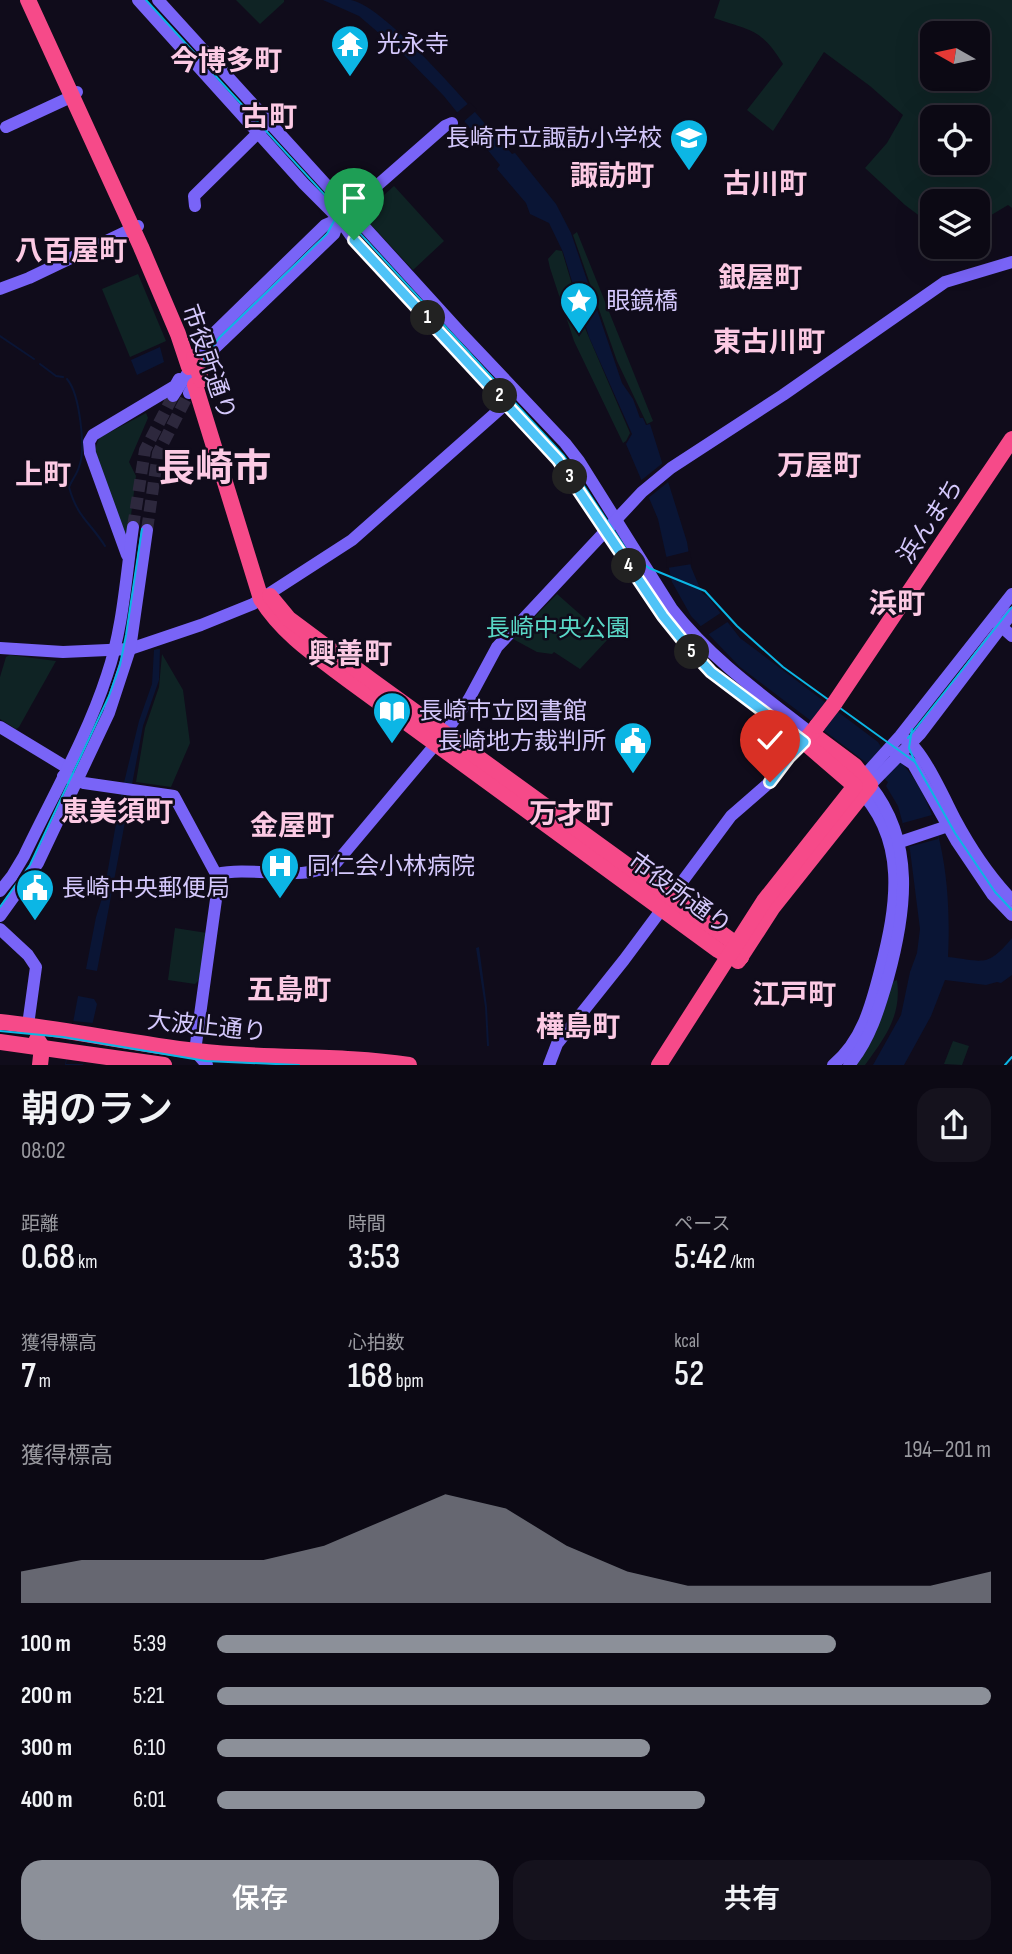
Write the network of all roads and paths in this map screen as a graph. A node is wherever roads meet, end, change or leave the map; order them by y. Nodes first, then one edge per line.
1 (28, 0) edge
2 (35, 0) edge
3 (138, 0) edge
4 (158, 0) edge
5 (173, 16) junction
6 (161, 25) junction
7 (221, 68) junction
8 (209, 77) junction
9 (75, 94) junction
10 (269, 121) junction
11 (452, 123) dead end
12 (6, 127) dead end
13 (258, 133) junction
14 (317, 174) junction
15 (304, 184) junction
16 (195, 206) dead end
17 (349, 209) junction
18 (339, 219) junction
19 (136, 227) junction
20 (1012, 262) edge
21 (0, 289) edge
22 (190, 358) junction
23 (195, 386) junction
24 (173, 396) tunnel mouth
25 (511, 399) junction
26 (1012, 439) edge
27 (616, 519) junction
28 (133, 527) tunnel mouth
29 (147, 530) tunnel mouth
30 (606, 531) junction
31 (129, 558) junction
32 (1012, 594) edge
33 (265, 596) junction
34 (1012, 613) edge
35 (997, 623) junction
36 (1012, 636) edge
37 (0, 648) edge
38 (131, 649) junction
39 (114, 651) junction
40 (0, 727) edge
41 (811, 734) junction
42 (441, 738) junction
43 (906, 739) junction
44 (892, 753) junction
45 (64, 772) junction
46 (867, 780) junction
47 (76, 781) junction
48 (945, 822) junction
49 (897, 838) junction
50 (216, 874) junction
51 (0, 891) edge
52 (1012, 900) edge
53 (667, 902) junction
54 (1012, 915) edge
55 (0, 916) edge
56 (0, 929) edge
57 (735, 953) junction
58 (0, 1022) edge
59 (29, 1025) junction
60 (97, 1035) junction
61 (0, 1042) edge
62 (36, 1046) junction
63 (195, 1051) junction
64 (98, 1058) edge
65 (30, 1065) edge
66 (40, 1065) edge
67 (164, 1065) edge
68 (207, 1065) edge
69 (409, 1065) edge
70 (549, 1065) edge
71 (659, 1065) edge
72 (671, 1065) edge
73 (833, 1065) edge
74 (849, 1065) edge

1 - 9 highway, 市役所通り
2 - 9 highway, 市役所通り
3 - 6 street
4 - 5 street
5 - 6 street
5 - 7 street
6 - 8 street
7 - 8 street
7 - 10 street
8 - 13 street
9 - 12 street
9 - 19 highway, 市役所通り
10 - 13 street
10 - 14 street
11 - 17 street
13 - 15 street
13 - 16 street
14 - 15 street
14 - 17 street
15 - 18 street
17 - 18 street
17 - 25 street
18 - 23 street
18 - 24 street
18 - 25 street
19 - 21 street
19 - 22 highway, 市役所通り
20 - 27 street
22 - 23 highway, 市役所通り
22 - 31 street
23 - 33 highway, 市役所通り
25 - 27 street
25 - 30 street
25 - 33 street
26 - 41 highway, 浜んまち, bridge
27 - 30 street
27 - 41 street
28 - 31 street
29 - 38 street
30 - 41 street
30 - 42 street
31 - 39 street
32 - 35 street
33 - 38 street
33 - 42 highway, 市役所通り
34 - 35 street
35 - 36 street
35 - 43 street
37 - 39 street
38 - 39 street
38 - 47 street
39 - 45 street
40 - 45 street
41 - 46 highway
41 - 53 street
42 - 50 street
42 - 53 highway, 市役所通り
43 - 44 street
43 - 48 street
44 - 46 street
44 - 48 street
45 - 47 street
45 - 51 street
46 - 49 street
46 - 57 highway
47 - 50 street
47 - 55 street
48 - 49 street
48 - 52 street
48 - 54 street
49 - 73 street
49 - 74 street
50 - 63 street
53 - 57 highway, 市役所通り
53 - 70 street
56 - 59 street
57 - 71 highway
57 - 72 highway
58 - 59 highway, 大波止通り
59 - 60 highway, 大波止通り
59 - 62 highway
60 - 63 highway, 大波止通り
60 - 64 street
61 - 62 highway, 大波止通り
62 - 64 highway, 大波止通り
62 - 65 highway
62 - 66 highway
63 - 68 street
63 - 69 highway, 大波止通り
64 - 67 highway, 大波止通り

